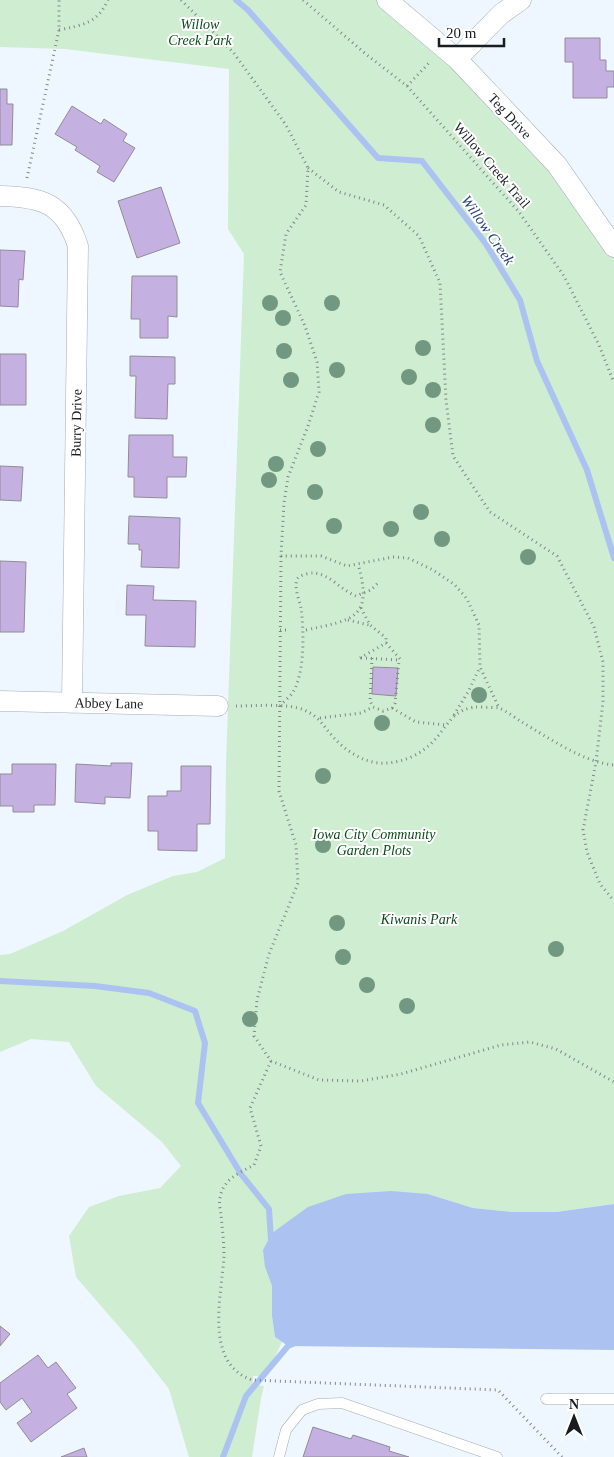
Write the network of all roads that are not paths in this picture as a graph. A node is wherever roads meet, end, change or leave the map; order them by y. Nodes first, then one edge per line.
1 (387, 0) edge
2 (521, 0) edge
3 (456, 59) junction
4 (7, 196) edge
5 (614, 248) edge
6 (0, 701) edge
7 (72, 703) junction
8 (218, 706) road end
9 (546, 1399) dead end
10 (614, 1399) edge
11 (279, 1457) edge
12 (497, 1457) edge

1 - 3 street, Teg Drive
2 - 3 street
3 - 5 street, Teg Drive
4 - 7 street, Burry Drive
6 - 7 street, Abbey Lane
7 - 8 street, Abbey Lane
9 - 10 lane
11 - 12 lane

